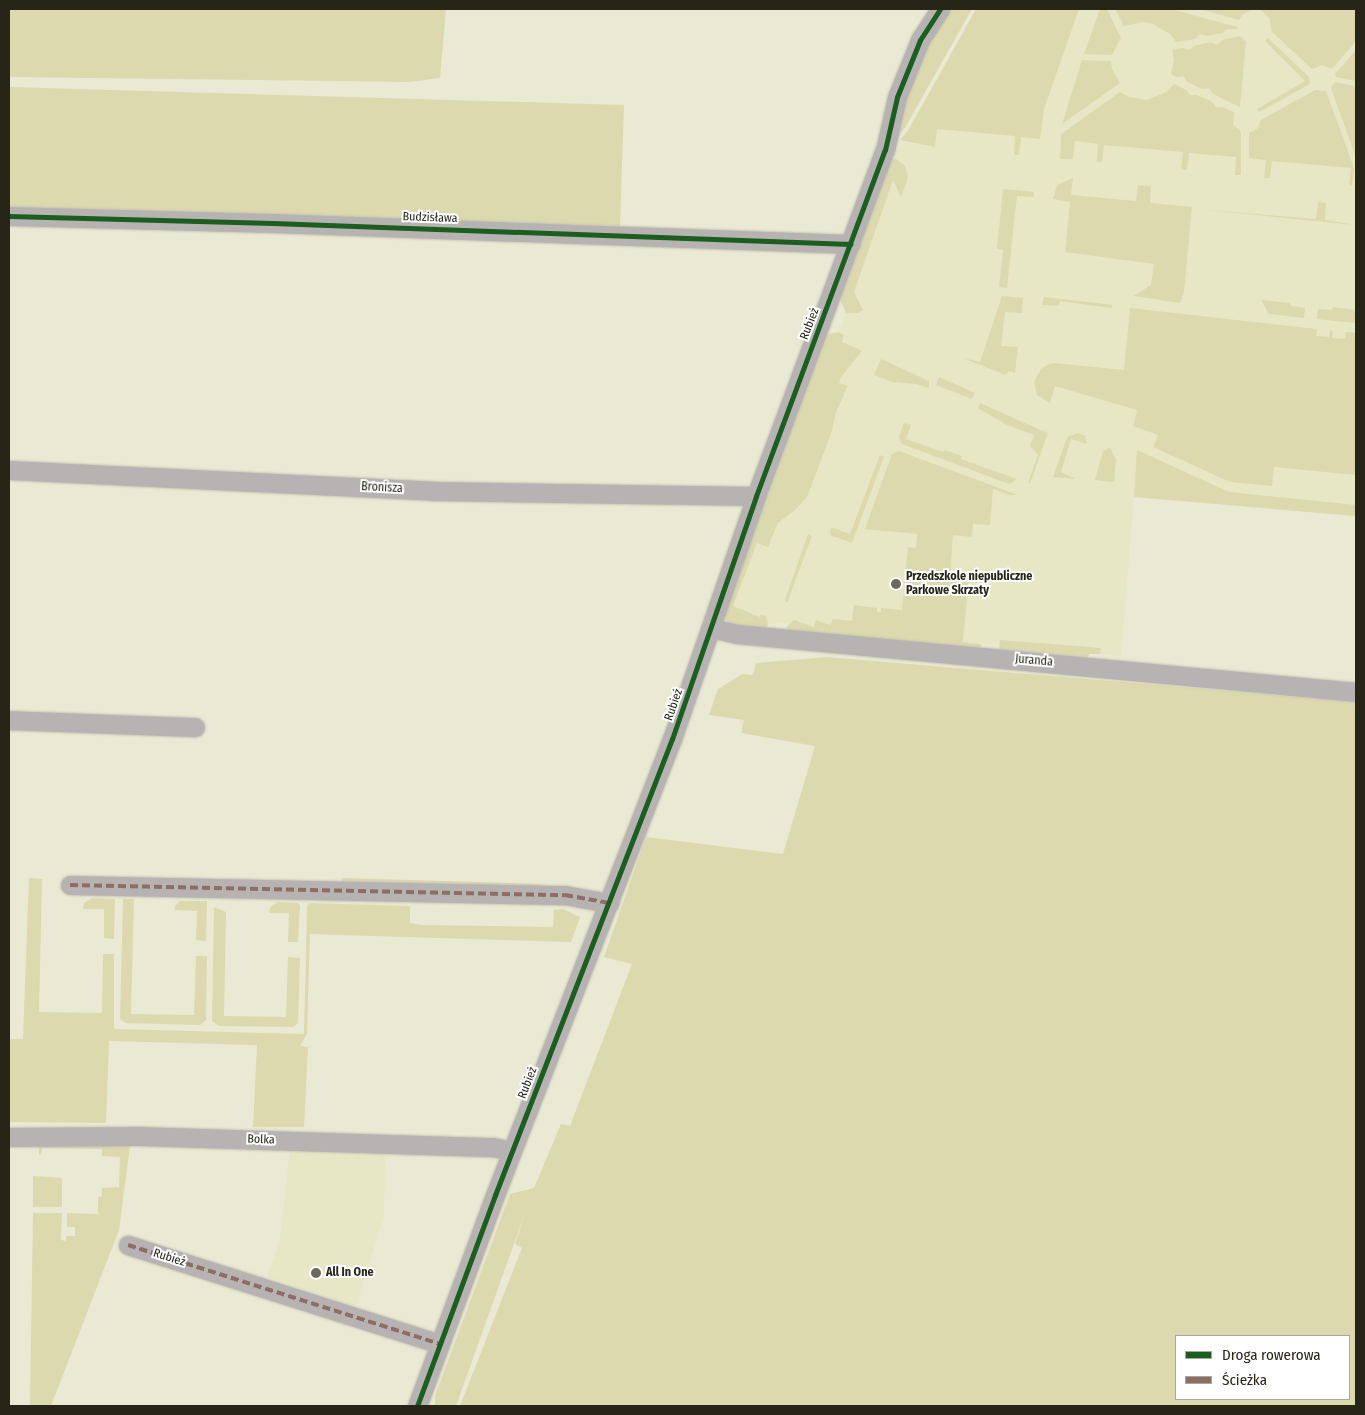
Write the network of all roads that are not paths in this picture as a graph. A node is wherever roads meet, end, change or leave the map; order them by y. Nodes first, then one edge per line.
1 (940, 9) edge
2 (9, 216) edge
3 (851, 244) junction
4 (9, 470) edge
5 (756, 496) junction
6 (711, 628) junction
7 (1356, 692) edge
8 (9, 720) edge
9 (195, 727) dead end
10 (70, 885) dead end
11 (608, 903) junction
12 (9, 1137) edge
13 (512, 1151) junction
14 (128, 1245) dead end
15 (440, 1344) junction
16 (418, 1406) edge

1 - 3 street, Rubież
2 - 3 street, Budzisława
3 - 5 street, Rubież
4 - 5 street, Bronisza
5 - 6 street, Rubież
6 - 7 street, Juranda
6 - 11 street, Rubież
8 - 9 street
10 - 11 street
11 - 13 street, Rubież
12 - 13 street, Bolka
13 - 15 street, Rubież
14 - 15 street, Rubież
15 - 16 street, Rubież

